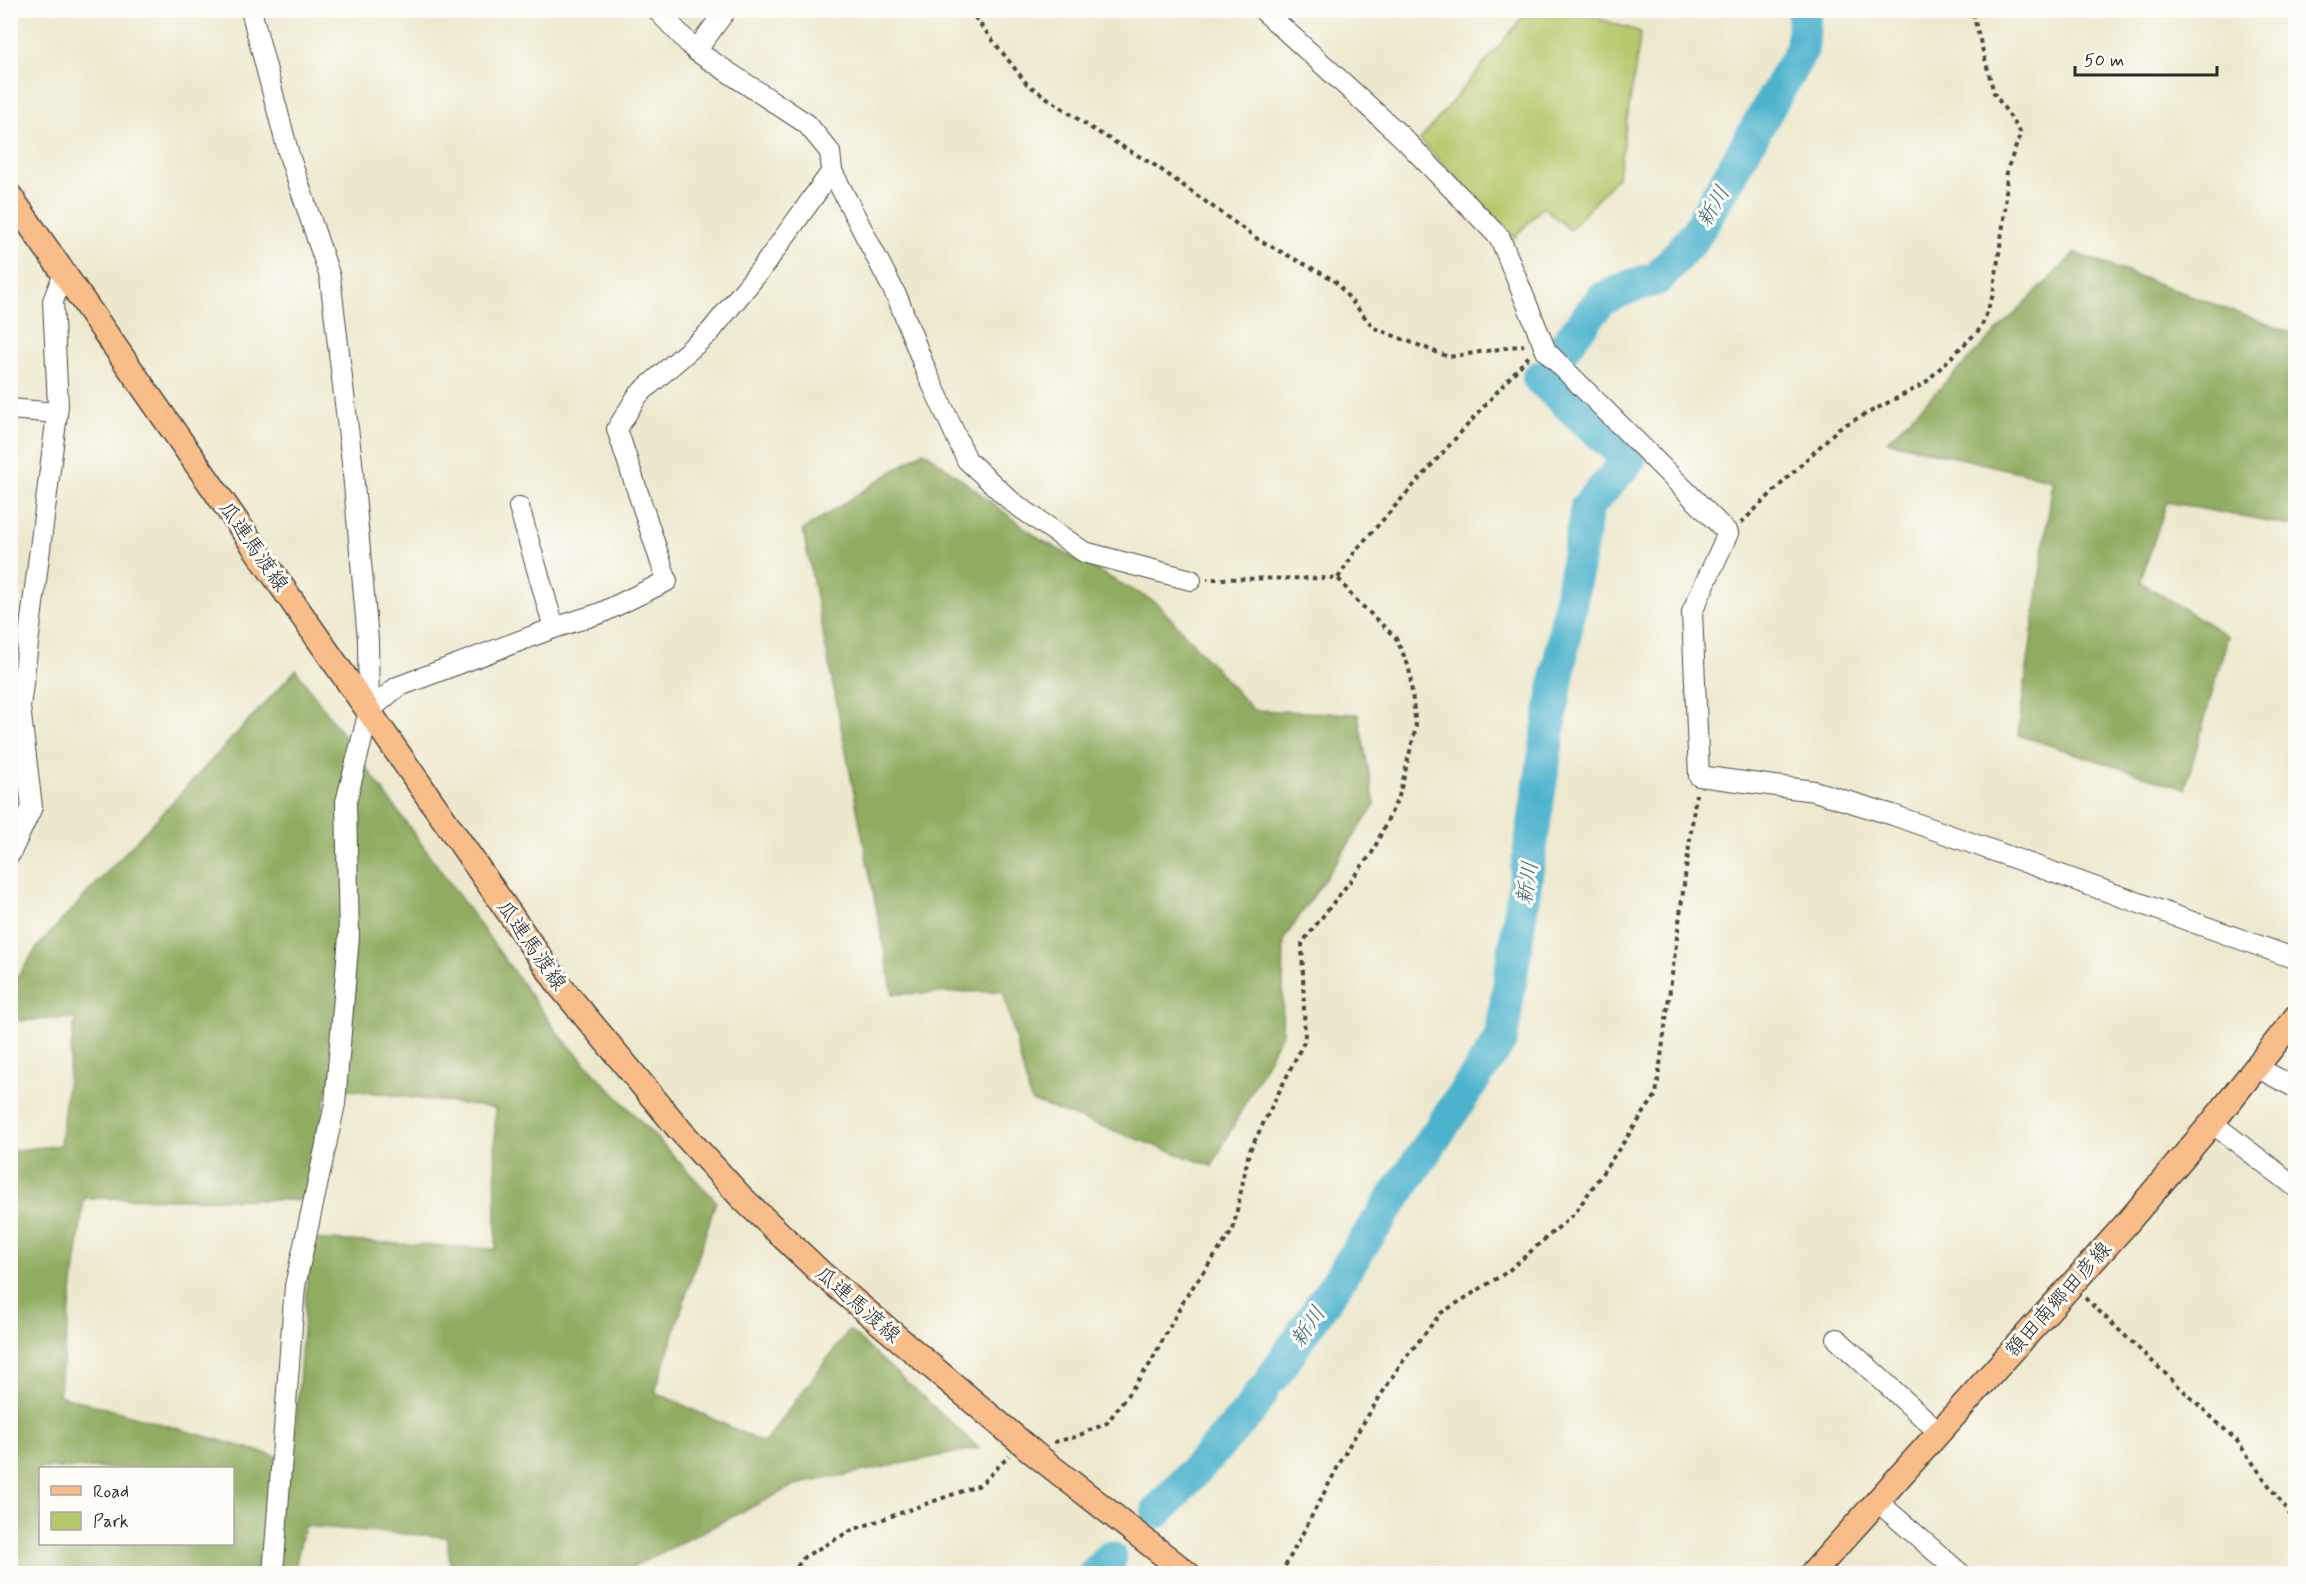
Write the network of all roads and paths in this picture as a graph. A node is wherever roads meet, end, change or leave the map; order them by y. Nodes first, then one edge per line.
1 (251, 10) edge
2 (657, 10) edge
3 (726, 10) edge
4 (969, 10) edge
5 (1263, 10) edge
6 (1972, 10) edge
7 (696, 51) junction
8 (832, 171) junction
9 (10, 196) edge
10 (64, 273) junction
11 (1541, 342) junction
12 (10, 409) edge
13 (57, 413) junction
14 (519, 507) dead end
15 (1728, 533) junction
16 (1338, 578) junction
17 (1191, 580) joint
18 (554, 628) junction
19 (369, 711) junction
20 (16, 715) edge
21 (1699, 776) junction
22 (10, 854) edge
23 (2295, 959) edge
24 (2295, 1017) edge
25 (2256, 1067) junction
26 (2295, 1088) edge
27 (2212, 1123) junction
28 (2295, 1187) edge
29 (2071, 1285) junction
30 (1837, 1339) dead end
31 (1939, 1432) junction
32 (1029, 1448) junction
33 (1877, 1501) junction
34 (2295, 1524) edge
35 (273, 1574) edge
36 (792, 1574) edge
37 (1188, 1574) edge
38 (1281, 1574) edge
39 (1812, 1574) edge
40 (1961, 1574) edge

1 - 19 street
2 - 7 street
3 - 7 street
4 - 11 path
5 - 11 street
6 - 15 path
7 - 8 street
8 - 17 street
8 - 18 street
9 - 10 main road, 瓜連馬渡線
10 - 13 street
10 - 19 main road, 瓜連馬渡線
11 - 15 street
11 - 16 path
12 - 13 street
13 - 20 street
14 - 18 street
15 - 21 street
16 - 17 path
16 - 32 path
18 - 19 street
19 - 32 main road, 瓜連馬渡線
19 - 35 street
20 - 22 street
21 - 23 street
21 - 38 path
24 - 25 main road, 額田南郷田彦線
25 - 26 street
25 - 27 main road, 額田南郷田彦線
27 - 28 street
27 - 29 main road, 額田南郷田彦線
29 - 31 main road, 額田南郷田彦線
29 - 34 path
30 - 31 street
31 - 33 main road, 額田南郷田彦線
32 - 36 path
32 - 37 main road, 瓜連馬渡線
33 - 39 main road, 額田南郷田彦線
33 - 40 street

